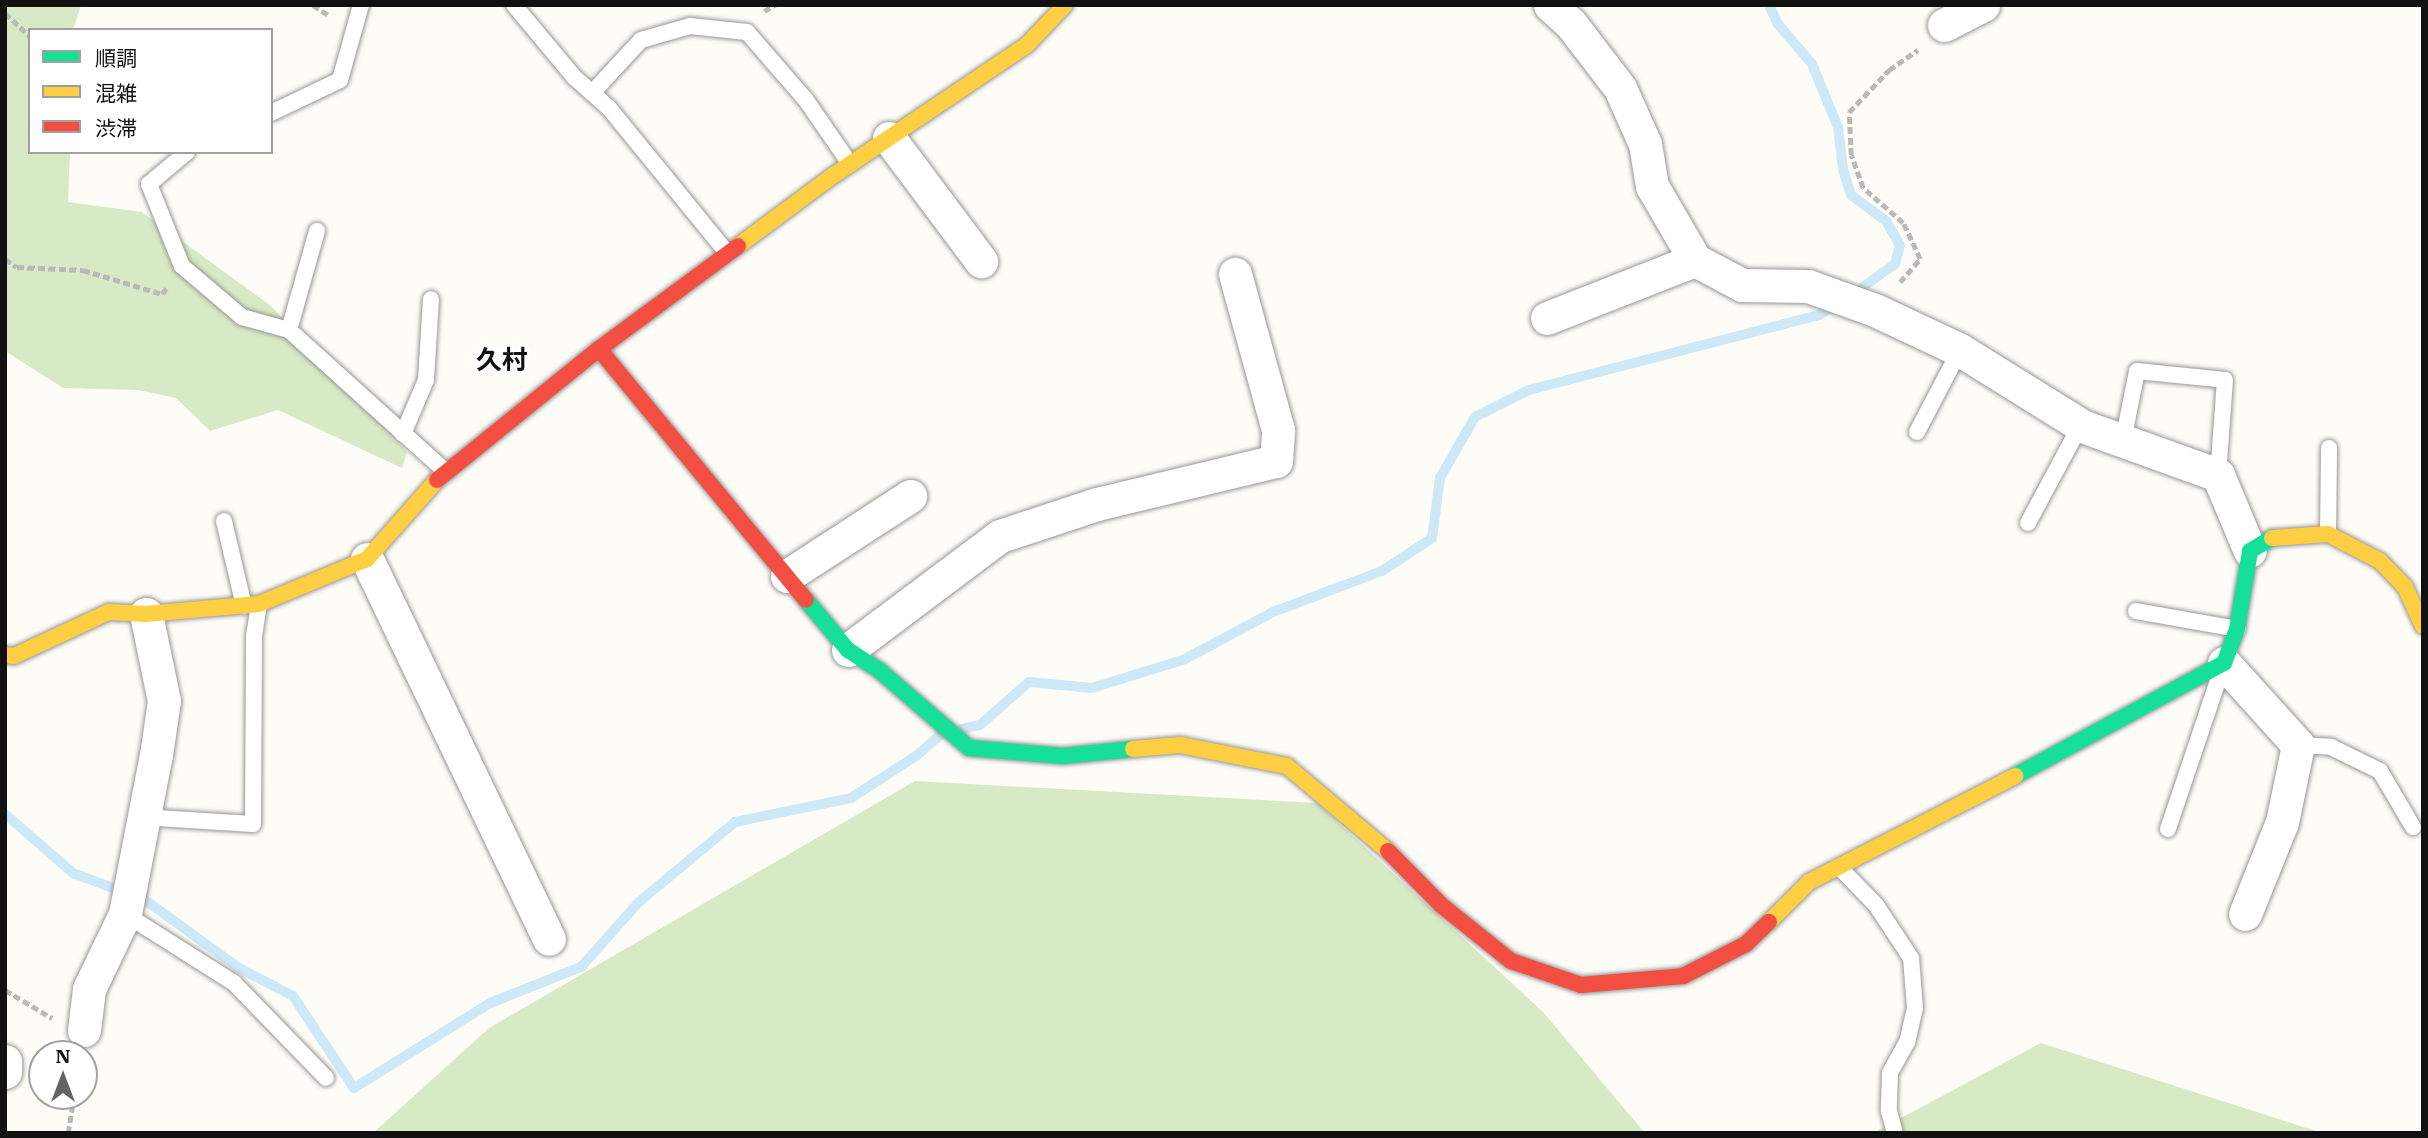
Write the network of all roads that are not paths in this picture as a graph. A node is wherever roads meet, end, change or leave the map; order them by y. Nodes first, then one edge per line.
1 (361, 5) edge
2 (514, 5) edge
3 (1065, 5) edge
4 (1550, 5) edge
5 (1983, 5) edge
6 (1944, 25) road end
7 (593, 93) junction
8 (273, 112) edge
9 (889, 138) junction
10 (185, 154) edge
11 (850, 164) junction
12 (317, 231) dead end
13 (728, 254) junction
14 (1695, 260) junction
15 (981, 261) dead end
16 (1235, 274) dead end
17 (431, 299) dead end
18 (1547, 318) dead end
19 (289, 330) junction
20 (599, 349) junction
21 (1960, 350) junction
22 (2081, 426) junction
23 (1917, 432) dead end
24 (403, 434) junction
25 (2123, 442) junction
26 (2329, 448) dead end
27 (445, 471) junction
28 (2218, 475) junction
29 (910, 496) dead end
30 (223, 521) dead end
31 (2028, 523) dead end
32 (2328, 534) junction
33 (2250, 551) junction
34 (367, 559) junction
35 (787, 576) junction
36 (251, 605) junction
37 (2136, 611) dead end
38 (146, 614) junction
39 (2423, 626) edge
40 (2237, 629) junction
41 (848, 650) junction
42 (5, 656) edge
43 (2224, 663) junction
44 (2298, 745) junction
45 (141, 817) junction
46 (2413, 827) dead end
47 (2168, 829) dead end
48 (1840, 868) junction
49 (125, 914) junction
50 (2245, 914) dead end
51 (549, 939) dead end
52 (84, 1030) road end
53 (5, 1061) edge
54 (5, 1072) edge
55 (326, 1078) dead end
56 (1895, 1133) edge

1 - 8 lane
2 - 7 lane
3 - 9 street
4 - 14 street
5 - 6 street
7 - 11 lane
7 - 13 lane
9 - 11 street
9 - 15 street
10 - 19 lane
11 - 13 street
12 - 19 lane
13 - 20 street
14 - 18 street
14 - 21 street
16 - 41 street
17 - 24 lane
19 - 24 lane
20 - 27 street
20 - 35 street
21 - 22 street
21 - 23 lane
22 - 25 street
22 - 31 lane
24 - 27 lane
25 - 28 street
25 - 28 lane
26 - 32 lane
27 - 34 street
28 - 33 street
29 - 35 street
30 - 36 lane
32 - 33 street
32 - 39 street
33 - 40 street
34 - 36 street
34 - 51 street
35 - 41 street
36 - 38 street
36 - 45 lane
37 - 40 lane
38 - 42 street
38 - 45 street
40 - 43 street
41 - 48 street
43 - 44 street
43 - 47 lane
43 - 48 street
44 - 46 lane
44 - 50 street
45 - 49 street
48 - 56 lane
49 - 52 street
49 - 55 lane
53 - 54 street

